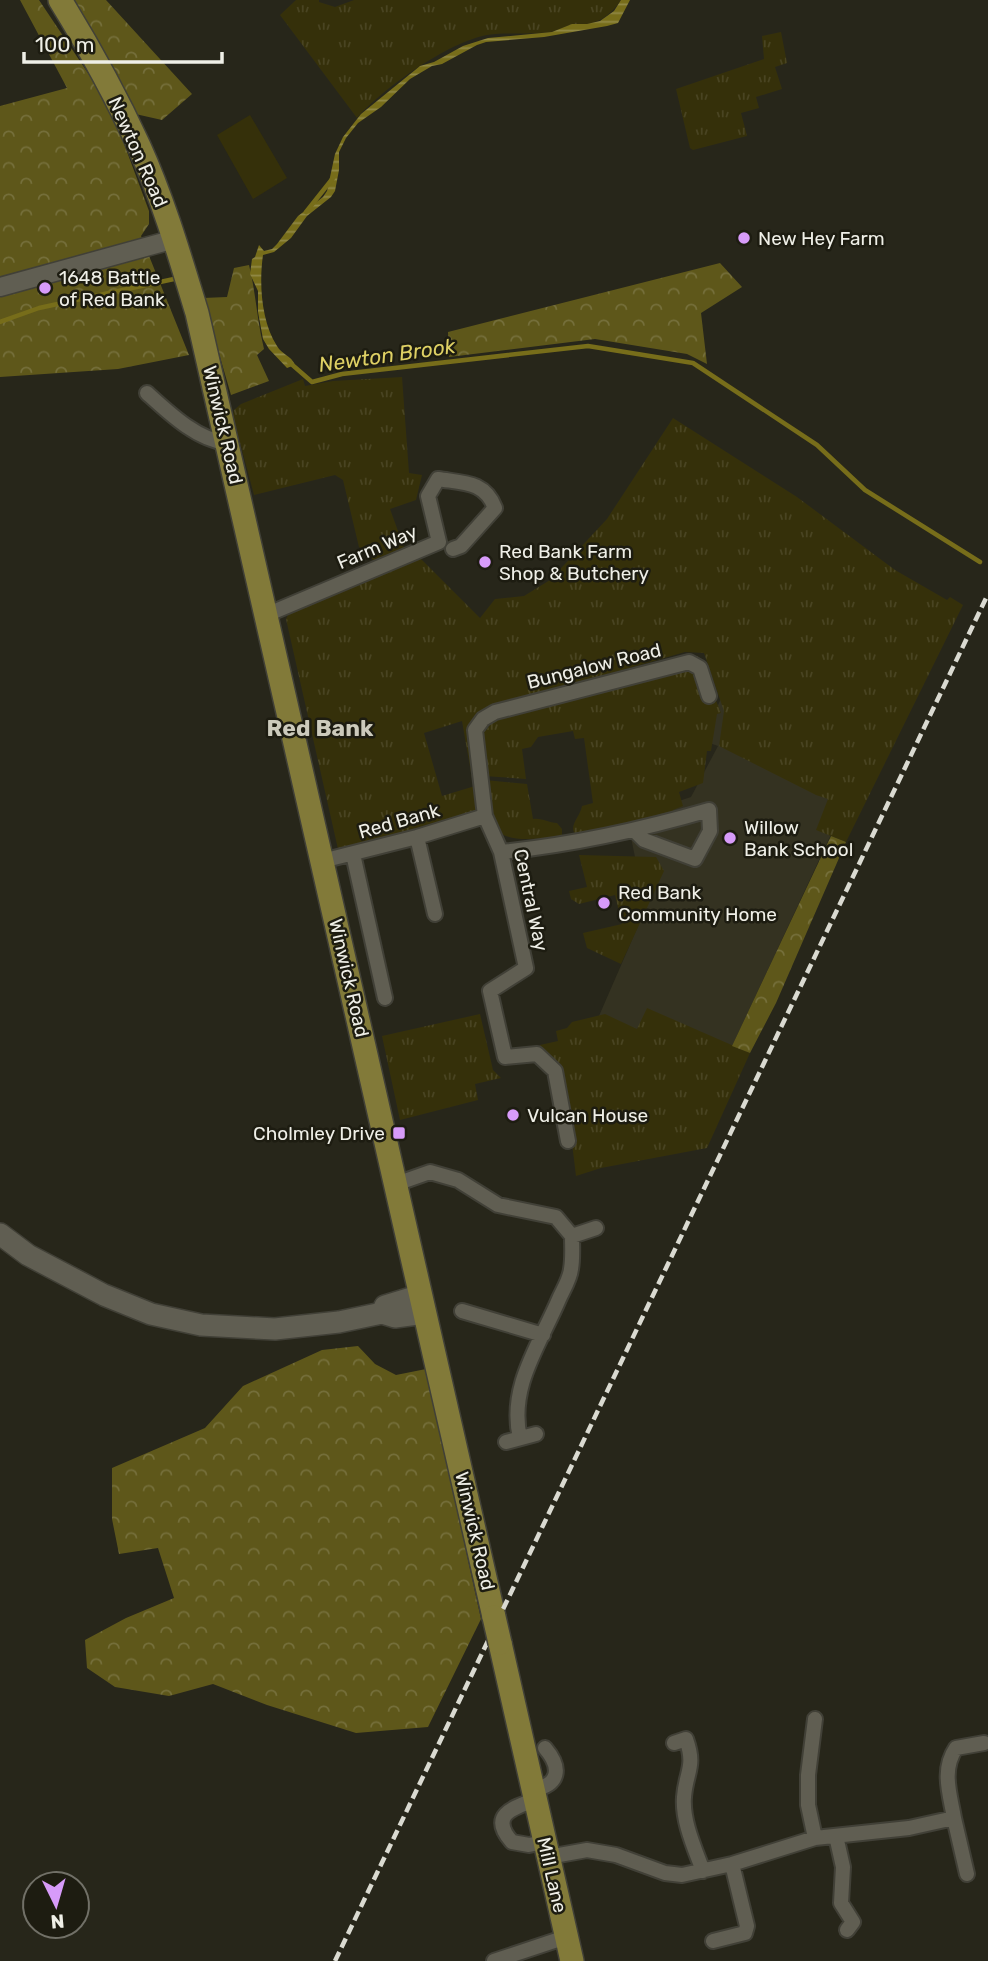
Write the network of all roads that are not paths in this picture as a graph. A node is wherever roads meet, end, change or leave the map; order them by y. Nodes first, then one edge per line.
1 (60, 0) edge
2 (175, 239) junction
3 (0, 287) edge
4 (197, 313) joint
5 (147, 393) dead end
6 (227, 443) junction
7 (453, 549) dead end
8 (266, 615) junction
9 (709, 696) dead end
10 (485, 816) junction
11 (635, 831) junction
12 (417, 837) junction
13 (501, 852) junction
14 (353, 854) junction
15 (323, 861) junction
16 (435, 914) dead end
17 (384, 998) dead end
18 (568, 1141) dead end
19 (396, 1184) junction
20 (596, 1228) dead end
21 (0, 1234) edge
22 (572, 1236) junction
23 (423, 1304) junction
24 (462, 1311) dead end
25 (543, 1335) junction
26 (536, 1434) dead end
27 (500, 1643) joint
28 (815, 1718) dead end
29 (683, 1738) dead end
30 (984, 1743) dead end
31 (545, 1748) dead end
32 (534, 1795) junction
33 (954, 1818) junction
34 (836, 1836) junction
35 (815, 1838) junction
36 (546, 1850) junction
37 (732, 1864) junction
38 (703, 1871) junction
39 (967, 1874) dead end
40 (853, 1923) dead end
41 (566, 1937) junction
42 (713, 1941) dead end
43 (494, 1961) edge
44 (572, 1961) edge

1 - 2 main road, Newton Road
2 - 3 street
2 - 4 main road, Newton Road
4 - 6 main road, Winwick Road
5 - 6 street
6 - 8 main road, Winwick Road
7 - 8 street, Farm Way
8 - 15 main road, Winwick Road
9 - 10 street, Bungalow Road
10 - 12 street, Red Bank
10 - 13 street, Central Way
11 - 11 street
11 - 13 street
12 - 14 street, Red Bank
12 - 16 street
13 - 18 street, Central Way
14 - 15 street, Red Bank
14 - 17 street
15 - 19 main road, Winwick Road
19 - 22 street
19 - 23 main road, Winwick Road
20 - 22 street
21 - 23 main road
22 - 25 street
23 - 27 main road, Winwick Road, bridge
24 - 25 street
25 - 26 street
27 - 32 main road, Mill Lane
28 - 35 street
29 - 38 street
30 - 33 street
31 - 32 street
32 - 36 main road, Mill Lane
32 - 36 street
33 - 34 street
33 - 39 street
34 - 35 street
34 - 40 street
35 - 37 street
36 - 38 street
36 - 41 main road, Mill Lane
37 - 38 street
37 - 42 street
41 - 43 street
41 - 44 main road, Mill Lane

